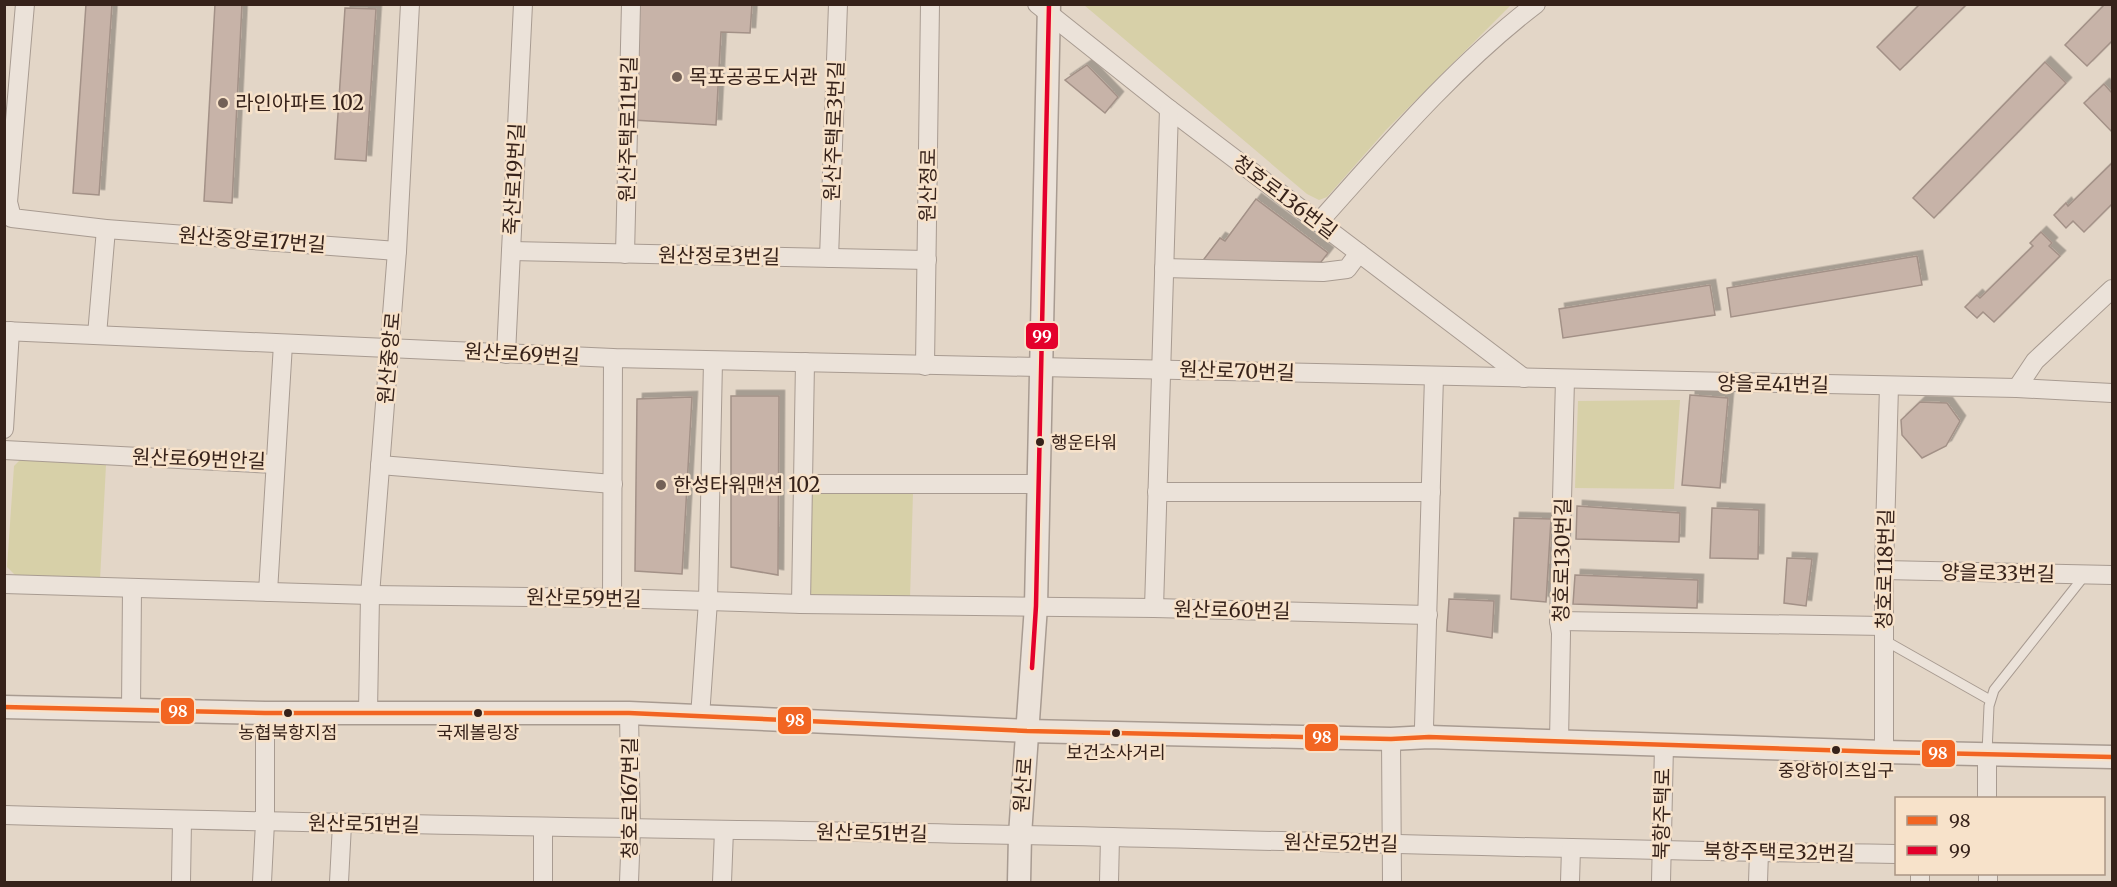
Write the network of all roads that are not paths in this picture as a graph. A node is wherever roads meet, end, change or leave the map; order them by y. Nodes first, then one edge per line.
1 (25, 4) edge
2 (410, 4) edge
3 (523, 4) edge
4 (631, 4) edge
5 (838, 4) edge
6 (930, 4) edge
7 (1536, 4) edge
8 (1045, 7) edge
9 (1169, 109) junction
10 (1319, 222) junction
11 (106, 229) junction
12 (397, 251) junction
13 (511, 251) junction
14 (1359, 253) junction
15 (625, 254) junction
16 (829, 258) junction
17 (927, 260) junction
18 (1164, 268) junction
19 (2112, 289) edge
20 (7, 331) edge
21 (97, 335) junction
22 (283, 344) junction
23 (390, 348) junction
24 (506, 354) junction
25 (614, 358) junction
26 (713, 361) junction
27 (805, 362) junction
28 (925, 366) junction
29 (1041, 366) junction
30 (1161, 369) junction
31 (1434, 376) junction
32 (1524, 378) junction
33 (1566, 379) junction
34 (1889, 387) junction
35 (2017, 388) junction
36 (2112, 393) edge
37 (4, 429) edge
38 (4, 450) edge
39 (275, 464) junction
40 (380, 465) junction
41 (613, 484) junction
42 (803, 484) junction
43 (1038, 484) junction
44 (1157, 492) junction
45 (1431, 492) junction
46 (1884, 570) junction
47 (2085, 575) junction
48 (2112, 575) edge
49 (4, 584) edge
50 (132, 588) junction
51 (268, 592) junction
52 (370, 595) junction
53 (612, 598) junction
54 (708, 601) junction
55 (801, 604) junction
56 (1036, 606) junction
57 (1154, 608) junction
58 (1428, 615) junction
59 (1559, 621) junction
60 (1884, 633) junction
61 (1990, 700) junction
62 (4, 707) edge
63 (131, 710) junction
64 (368, 712) junction
65 (265, 713) junction
66 (629, 713) junction
67 (700, 717) junction
68 (1027, 731) junction
69 (1429, 736) junction
70 (1390, 739) junction
71 (1558, 741) junction
72 (1664, 745) junction
73 (1884, 752) junction
74 (1988, 753) junction
75 (2112, 757) edge
76 (1988, 797) edge
77 (4, 815) edge
78 (182, 820) junction
79 (265, 822) junction
80 (342, 824) junction
81 (543, 827) junction
82 (631, 829) junction
83 (724, 830) junction
84 (1020, 835) junction
85 (1110, 837) junction
86 (1393, 844) junction
87 (1571, 848) junction
88 (1662, 850) junction
89 (1759, 852) junction
90 (1895, 854) edge
91 (181, 882) edge
92 (262, 882) edge
93 (339, 882) edge
94 (543, 882) edge
95 (629, 882) edge
96 (722, 882) edge
97 (1019, 882) edge
98 (1109, 882) edge
99 (1392, 882) edge
100 (1570, 882) edge
101 (1661, 882) edge
102 (1758, 882) edge

1 - 11 street, 원산중앙로17번길
2 - 12 street, 원산중앙로
3 - 13 street, 죽산로19번길
4 - 15 street, 원산주택로11번길
5 - 16 street, 원산주택로3번길
6 - 17 street, 원산정로
7 - 10 street
8 - 9 street, 청호로136번길
8 - 29 street, 원산로
9 - 10 street, 청호로136번길
9 - 18 street
10 - 14 street, 청호로136번길
11 - 12 street, 원산중앙로17번길
11 - 21 street
12 - 23 street, 원산중앙로
13 - 15 street, 원산정로3번길
13 - 24 street, 죽산로19번길
14 - 18 street
14 - 32 street, 청호로136번길
15 - 16 street, 원산정로3번길
16 - 17 street, 원산정로3번길
17 - 28 street, 원산정로
18 - 30 street
19 - 35 street
20 - 21 street, 원산로69번길
20 - 37 street
21 - 22 street, 원산로69번길
22 - 23 street, 원산로69번길
22 - 39 street, 원산로69번안길
23 - 24 street, 원산로69번길
23 - 40 street, 원산중앙로
24 - 25 street, 원산로69번길
25 - 26 street, 원산로69번길
25 - 41 street
26 - 27 street, 원산로69번길
26 - 54 street
27 - 28 street, 원산로69번길
27 - 42 street
28 - 29 street, 원산로69번길
29 - 30 street, 원산로70번길
29 - 43 street, 원산로
30 - 31 street, 원산로70번길
30 - 44 street
31 - 32 street, 양을로41번길
31 - 45 street
32 - 33 street, 양을로41번길
33 - 34 street, 양을로41번길
33 - 59 street, 청호로130번길
34 - 35 street, 양을로41번길
34 - 46 street, 청호로118번길
35 - 36 street, 양을로41번길
38 - 39 street, 원산로69번안길
39 - 51 street
40 - 41 street
40 - 52 street, 원산중앙로
41 - 53 street
42 - 43 street
42 - 55 street
43 - 56 street, 원산로
44 - 45 street
44 - 57 street
45 - 58 street
46 - 47 street, 양을로33번길
46 - 60 street, 청호로118번길
47 - 48 street, 양을로33번길
47 - 61 lane
49 - 50 street, 원산로59번길
50 - 51 street, 원산로59번길
50 - 63 street
51 - 52 street, 원산로59번길
52 - 53 street, 원산로59번길
52 - 64 street, 원산중앙로
53 - 54 street, 원산로59번길
54 - 55 street, 원산로59번길
54 - 67 street
55 - 56 street, 원산로59번길
56 - 57 street, 원산로60번길
56 - 68 street, 원산로
57 - 58 street, 원산로60번길
58 - 69 street
59 - 60 street
59 - 71 street, 청호로130번길
60 - 61 lane
60 - 73 street, 청호로118번길
61 - 74 lane
62 - 63 street
63 - 65 street
64 - 65 street
64 - 66 street
65 - 79 street
66 - 67 street
66 - 82 street, 청호로167번길
67 - 68 street
68 - 70 street
68 - 84 street, 원산로
69 - 70 street
69 - 71 street
70 - 86 street
71 - 72 street
72 - 73 street
72 - 88 street, 북항주택로
73 - 74 street
74 - 75 street
74 - 76 street
77 - 78 street, 원산로51번길
78 - 79 street, 원산로51번길
78 - 91 street
79 - 80 street, 원산로51번길
79 - 92 street
80 - 81 street, 원산로51번길
80 - 93 street
81 - 82 street, 원산로51번길
81 - 94 street
82 - 83 street, 원산로51번길
82 - 95 street, 청호로167번길
83 - 84 street, 원산로51번길
83 - 96 street
84 - 85 street, 원산로52번길
84 - 97 street, 원산로
85 - 86 street, 원산로52번길
85 - 98 street
86 - 87 street, 원산로52번길
86 - 99 street
87 - 88 street, 원산로52번길
87 - 100 street
88 - 89 street, 북항주택로32번길
88 - 101 street, 북항주택로
89 - 90 street, 북항주택로32번길
89 - 102 street

